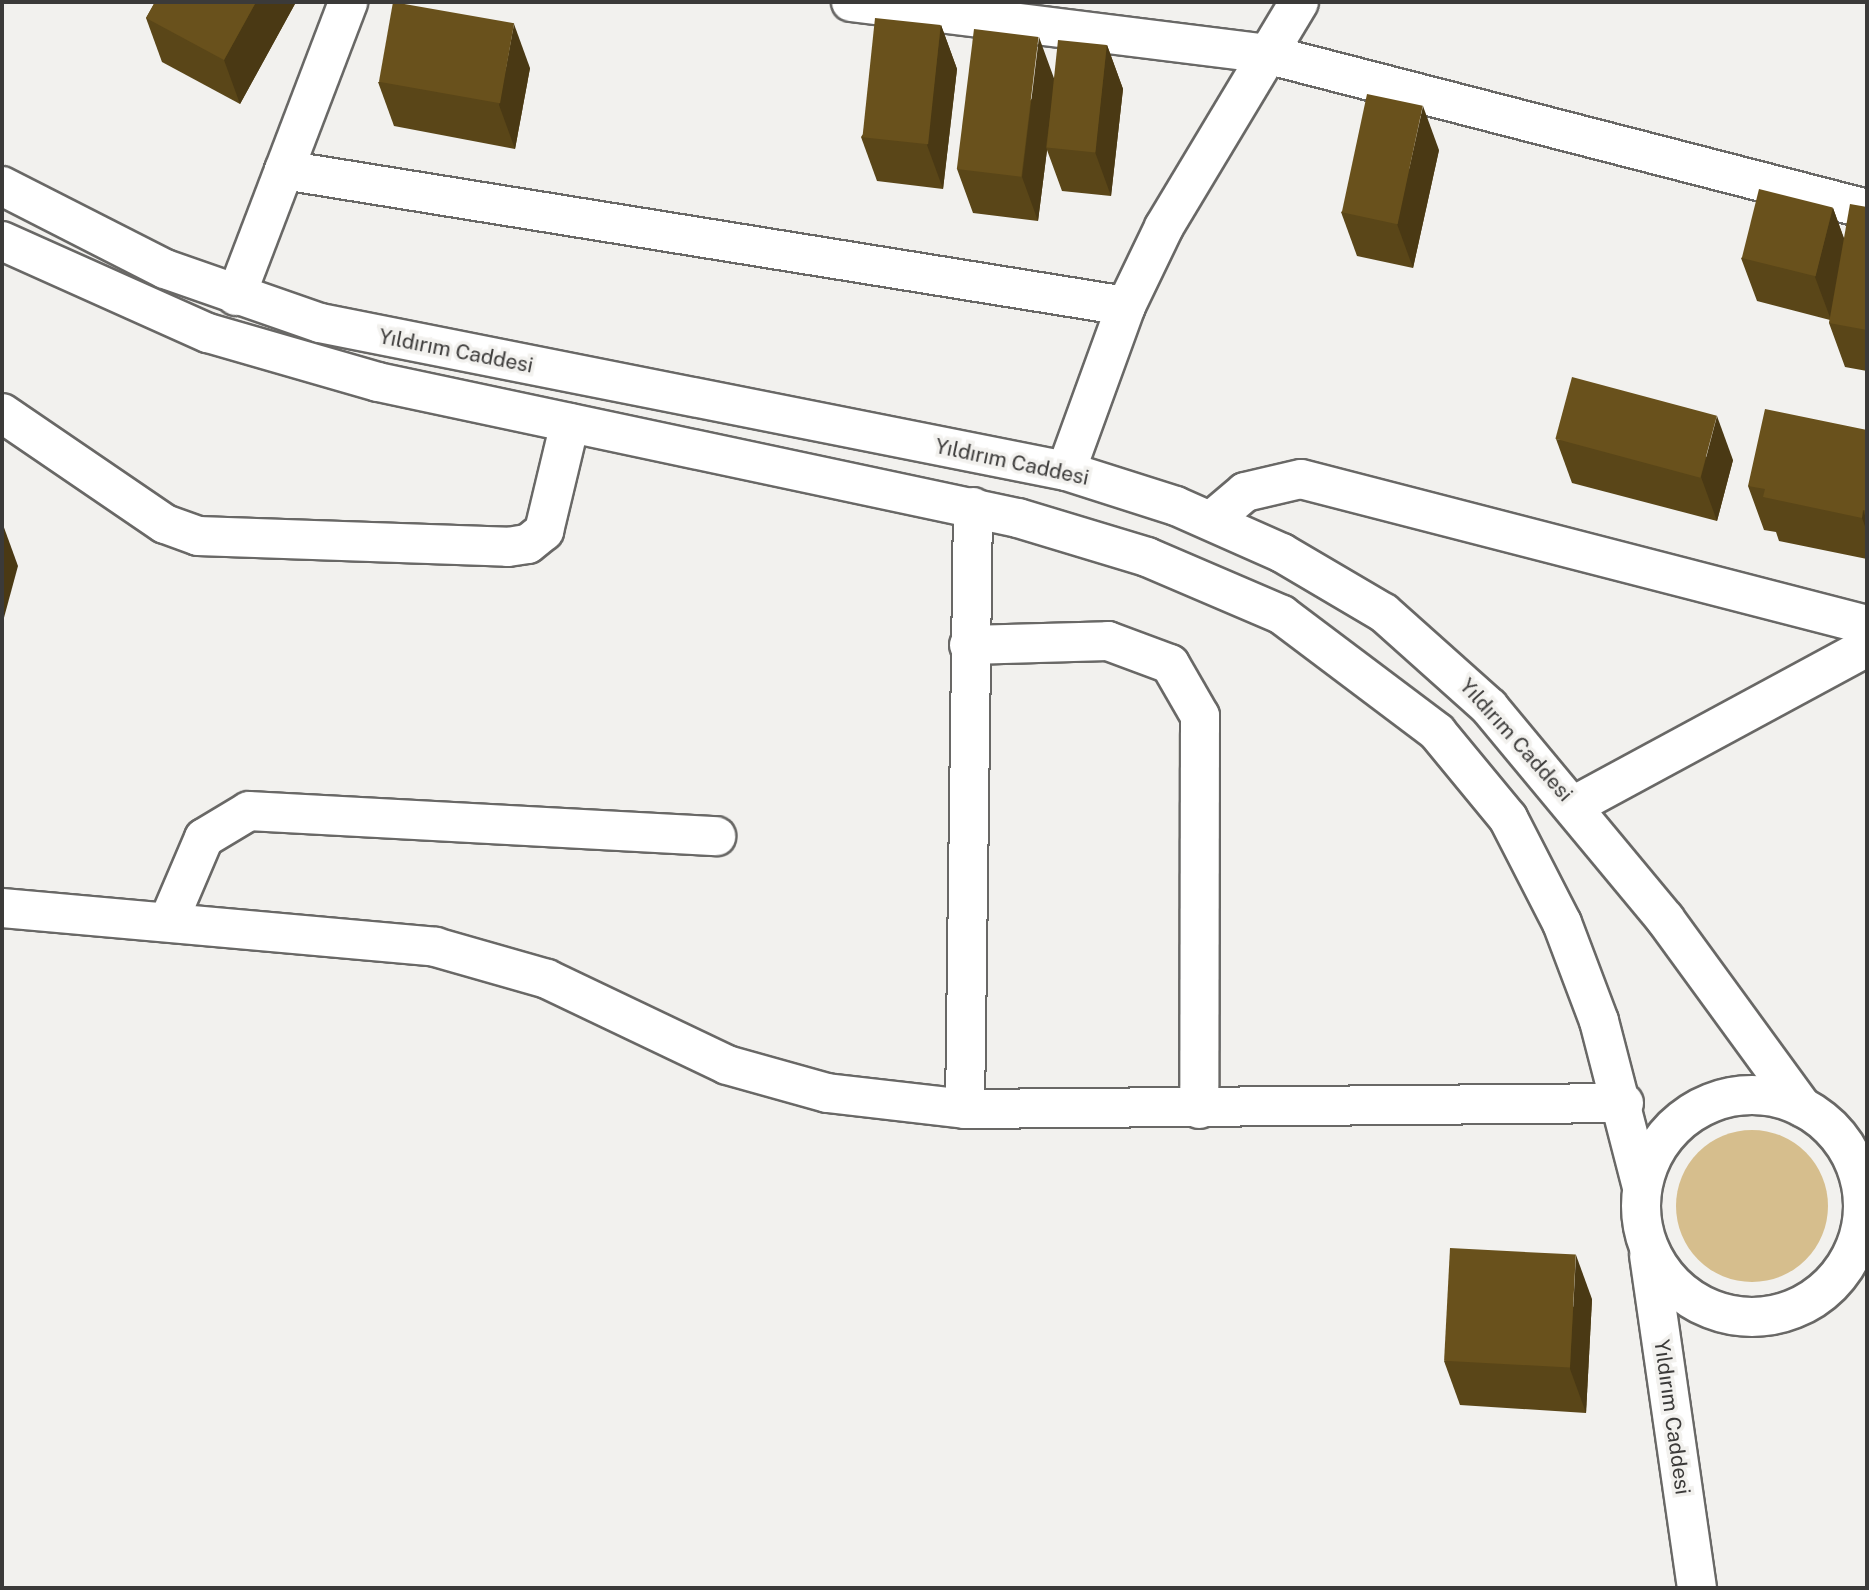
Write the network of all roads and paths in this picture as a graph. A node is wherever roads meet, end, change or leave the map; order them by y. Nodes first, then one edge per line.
1 (348, 2) edge
2 (851, 2) edge
3 (1299, 2) edge
4 (1266, 54) junction
5 (284, 170) junction
6 (2, 186) edge
7 (1867, 209) edge
8 (2, 241) edge
9 (236, 296) junction
10 (1126, 306) junction
11 (2, 412) edge
12 (570, 423) junction
13 (1066, 471) junction
14 (973, 506) junction
15 (1212, 520) junction
16 (1867, 625) edge
17 (969, 645) junction
18 (1867, 648) edge
19 (1575, 805) junction
20 (716, 836) dead end
21 (2, 908) edge
22 (169, 920) junction
23 (1624, 1103) junction
24 (1802, 1107) junction
25 (965, 1109) junction
26 (1199, 1109) junction
27 (1642, 1187) junction
28 (1864, 1190) edge
29 (1648, 1246) junction
30 (1696, 1588) edge

1 - 5 street
2 - 4 street
3 - 4 street
4 - 7 street
4 - 10 street
5 - 9 street
5 - 10 street
6 - 9 street, Yıldırım Caddesi
8 - 12 street
9 - 13 street, Yıldırım Caddesi
10 - 13 street
11 - 12 street
12 - 14 street
13 - 15 street, Yıldırım Caddesi
14 - 17 street
14 - 23 street
15 - 16 street
15 - 19 street, Yıldırım Caddesi
17 - 25 street
17 - 26 street
18 - 19 street
19 - 24 street, Yıldırım Caddesi
20 - 22 street
21 - 22 street
22 - 25 street
23 - 26 street
23 - 27 street
24 - 27 street
24 - 28 street
25 - 26 street
27 - 29 street
28 - 29 street
29 - 30 street, Yıldırım Caddesi

